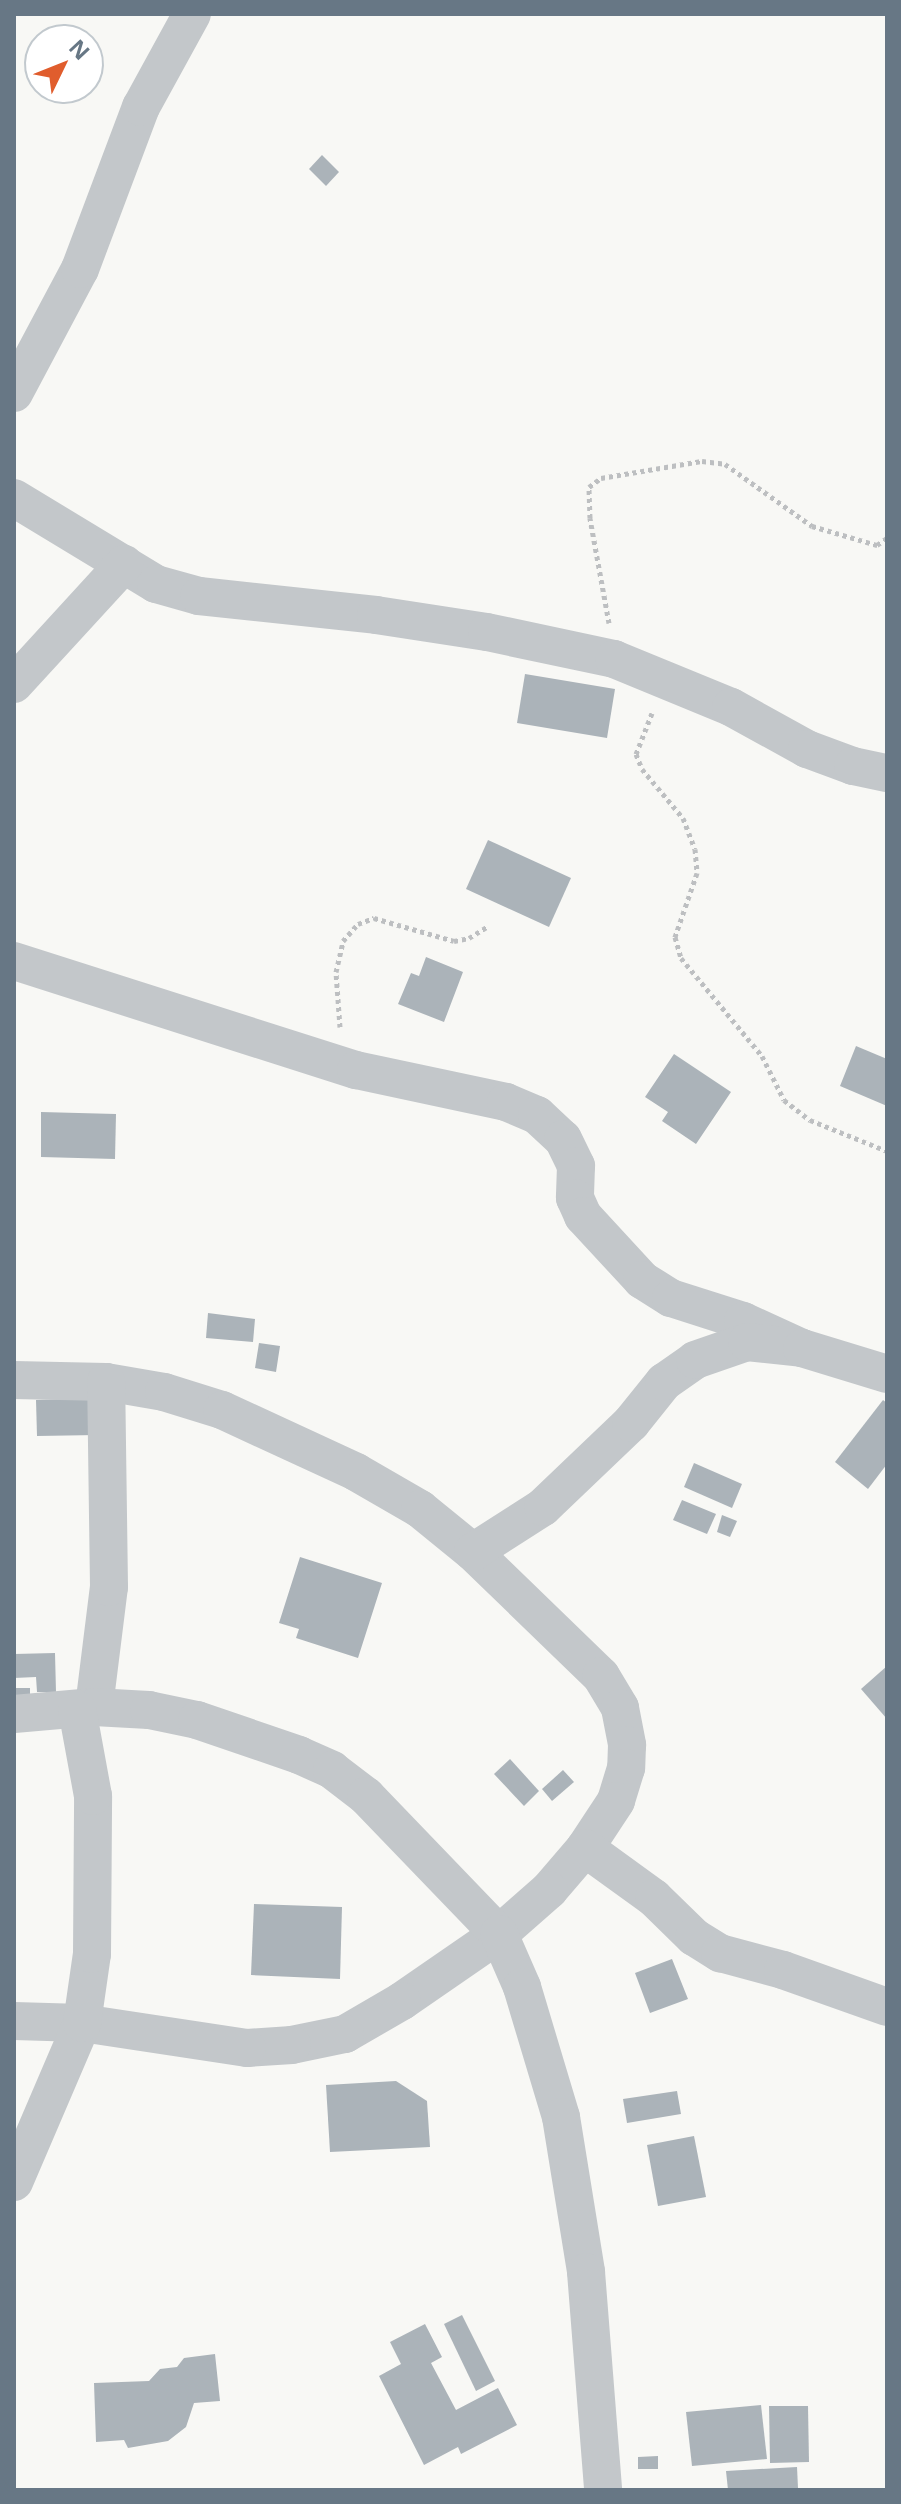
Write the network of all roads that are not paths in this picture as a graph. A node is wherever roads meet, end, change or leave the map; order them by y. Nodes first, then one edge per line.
1 (192, 14) edge
2 (14, 393) edge
3 (14, 498) edge
4 (124, 564) junction
5 (14, 684) edge
6 (887, 773) edge
7 (14, 961) edge
8 (802, 1348) junction
9 (887, 1373) edge
10 (14, 1380) edge
11 (106, 1382) junction
12 (473, 1552) junction
13 (86, 1708) junction
14 (14, 1714) edge
15 (585, 1848) junction
16 (499, 1934) junction
17 (887, 2007) edge
18 (14, 2021) edge
19 (82, 2023) junction
20 (14, 2182) edge
21 (603, 2490) edge

1 - 2 street
3 - 4 street
4 - 5 street
4 - 6 street
7 - 8 street
8 - 9 street
8 - 12 street
10 - 11 street
11 - 12 street
11 - 13 street
12 - 15 street
13 - 14 street
13 - 16 street
13 - 19 street
15 - 16 street
15 - 17 street
16 - 19 street
16 - 21 street
18 - 19 street
19 - 20 street

